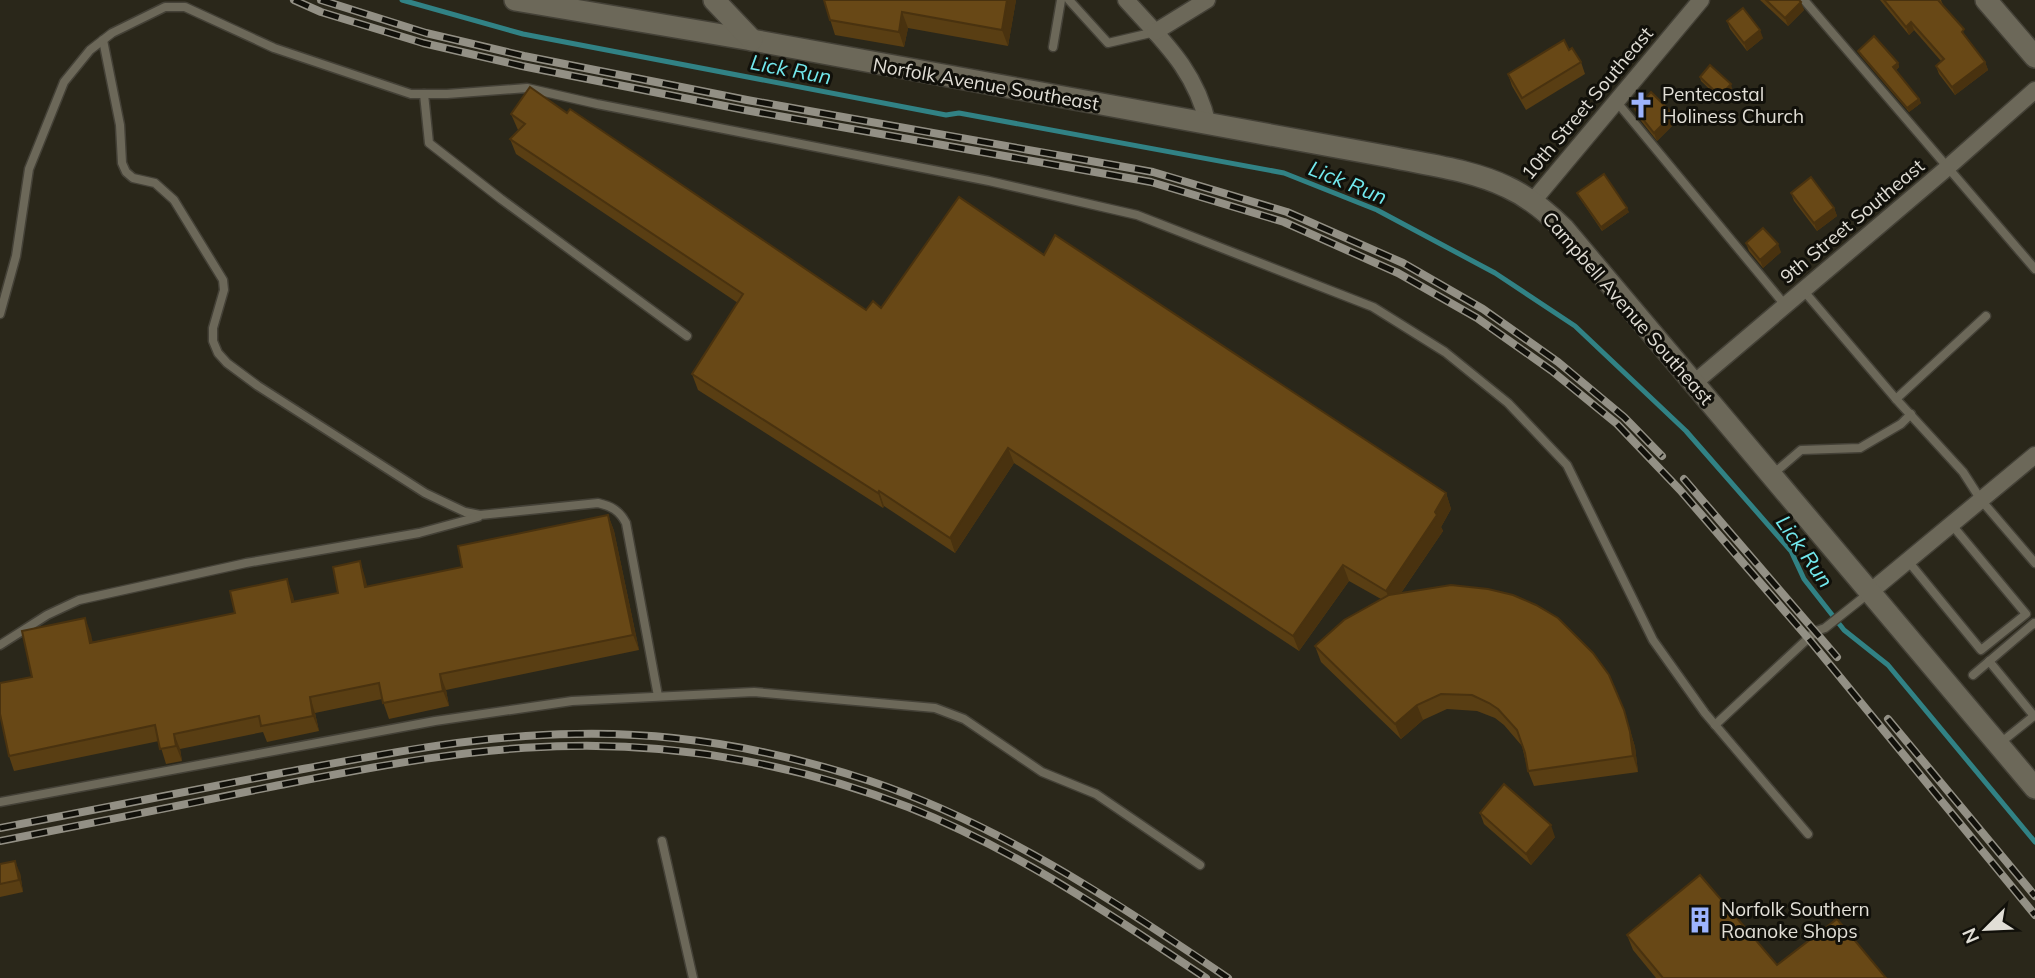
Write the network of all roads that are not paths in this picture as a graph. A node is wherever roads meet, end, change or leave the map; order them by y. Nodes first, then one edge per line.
1 (515, 0) edge
2 (714, 0) edge
3 (1061, 0) edge
4 (1069, 0) edge
5 (1126, 0) edge
6 (1207, 0) edge
7 (1701, 0) edge
8 (1804, 0) edge
9 (1986, 0) edge
10 (542, 2) edge
11 (1155, 32) junction
12 (103, 40) junction
13 (752, 40) junction
14 (1053, 47) dead end
15 (2035, 57) edge
16 (2035, 90) edge
17 (424, 94) junction
18 (1616, 101) junction
19 (1208, 125) junction
20 (1947, 167) junction
21 (1533, 201) junction
22 (2035, 269) edge
23 (1803, 290) junction
24 (1786, 305) junction
25 (0, 314) edge
26 (1986, 316) dead end
27 (687, 336) dead end
28 (1694, 383) junction
29 (1896, 399) junction
30 (1911, 414) junction
31 (2035, 455) edge
32 (1771, 475) junction
33 (1981, 500) junction
34 (488, 514) junction
35 (1952, 524) junction
36 (1908, 561) junction
37 (2035, 563) edge
38 (1870, 593) junction
39 (2035, 624) edge
40 (0, 645) edge
41 (1989, 661) junction
42 (1973, 674) dead end
43 (657, 696) junction
44 (2035, 716) edge
45 (1715, 725) junction
46 (1999, 744) junction
47 (2035, 788) edge
48 (0, 802) edge
49 (1808, 834) dead end
50 (662, 841) dead end
51 (1200, 865) dead end
52 (693, 978) edge

1 - 10 street, Norfolk Avenue Southeast
2 - 13 street
3 - 14 lane
4 - 11 lane
5 - 11 street
6 - 11 street
7 - 18 street, 10th Street Southeast
8 - 20 lane
9 - 15 street
10 - 13 street, Norfolk Avenue Southeast
11 - 19 street
12 - 17 lane
12 - 25 lane
12 - 34 lane
13 - 19 street, Norfolk Avenue Southeast
16 - 20 street, 9th Street Southeast
17 - 27 lane
17 - 45 lane
18 - 21 street, 10th Street Southeast
18 - 24 lane
19 - 21 street, Campbell Avenue Southeast
20 - 22 lane
20 - 23 street, 9th Street Southeast
21 - 28 street, Campbell Avenue Southeast
23 - 24 street, 9th Street Southeast
23 - 29 lane
24 - 28 street, 9th Street Southeast
26 - 29 lane
28 - 32 street, Campbell Avenue Southeast
29 - 30 lane
30 - 32 lane
30 - 33 lane
31 - 33 street
32 - 38 street, Campbell Avenue Southeast
33 - 35 street
33 - 37 lane
34 - 40 lane
34 - 43 lane
35 - 36 street
35 - 36 lane
36 - 38 street
38 - 45 lane
38 - 46 street, Campbell Avenue Southeast
39 - 41 lane
41 - 42 lane
41 - 44 lane
43 - 48 lane
43 - 51 lane
44 - 46 lane
45 - 49 lane
46 - 47 street, Campbell Avenue Southeast
50 - 52 lane

